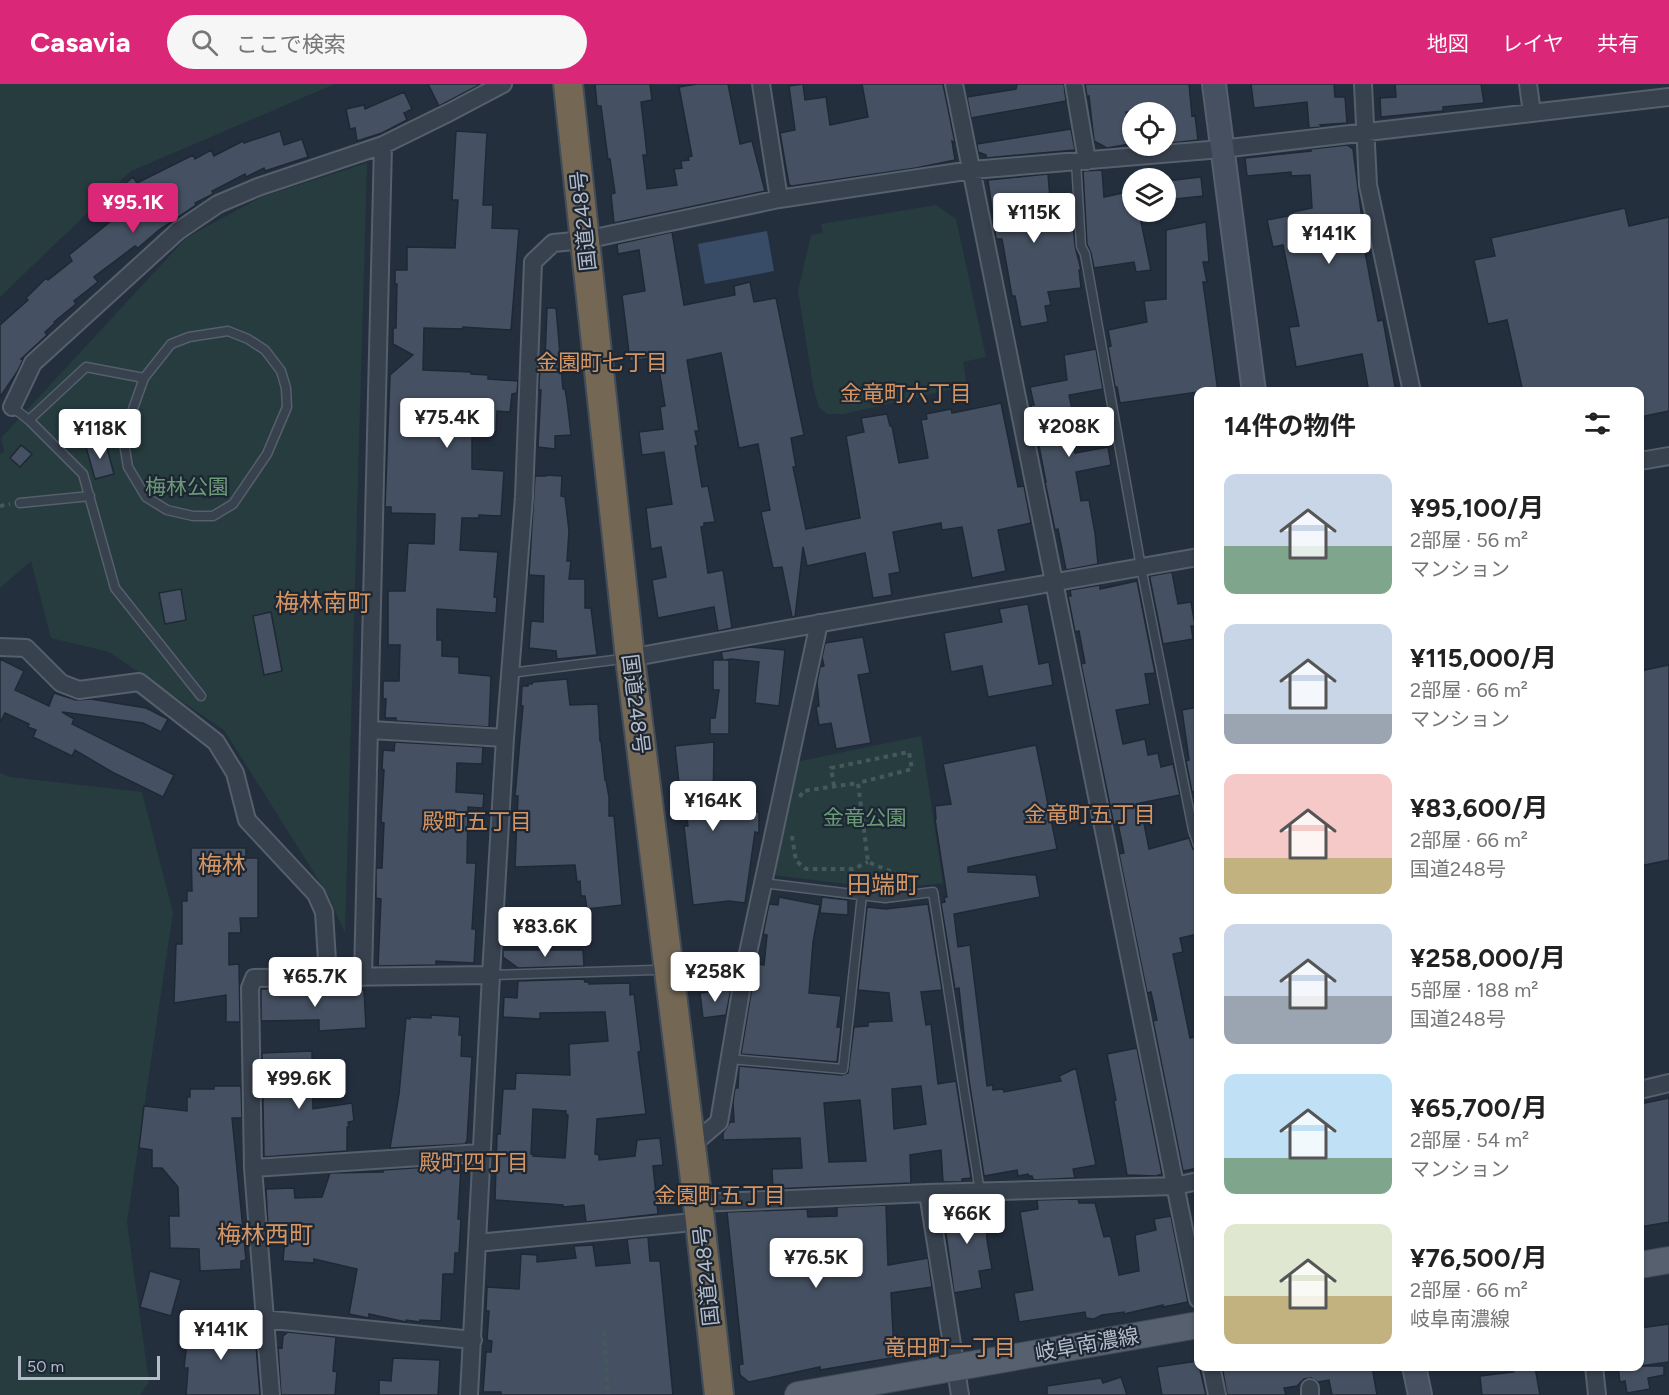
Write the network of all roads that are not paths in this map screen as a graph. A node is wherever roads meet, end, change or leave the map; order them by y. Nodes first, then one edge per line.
1 (502, 84) edge
2 (553, 84) edge
3 (568, 84) edge
4 (761, 84) edge
5 (954, 84) edge
6 (1074, 84) edge
7 (1214, 84) edge
8 (1363, 84) edge
9 (1528, 84) edge
10 (1665, 93) edge
11 (1532, 113) junction
12 (1365, 132) junction
13 (383, 145) junction
14 (1221, 149) junction
15 (1081, 161) junction
16 (972, 170) junction
17 (779, 199) junction
18 (576, 241) junction
19 (144, 378) junction
20 (1253, 387) edge
21 (1411, 387) edge
22 (12, 407) joint
23 (29, 420) junction
24 (1669, 456) edge
25 (1644, 460) edge
26 (90, 496) junction
27 (20, 503) dead end
28 (1194, 558) edge
29 (1141, 567) junction
30 (1055, 583) junction
31 (819, 623) junction
32 (0, 647) edge
33 (622, 659) junction
34 (510, 673) junction
35 (201, 696) dead end
36 (370, 730) junction
37 (505, 738) junction
38 (1194, 833) edge
39 (763, 883) junction
40 (862, 895) junction
41 (654, 970) junction
42 (490, 975) junction
43 (327, 977) junction
44 (363, 977) junction
45 (730, 1059) junction
46 (1669, 1083) edge
47 (1644, 1089) edge
48 (691, 1146) junction
49 (481, 1153) junction
50 (253, 1168) junction
51 (1194, 1182) edge
52 (1175, 1186) junction
53 (980, 1192) junction
54 (928, 1193) junction
55 (691, 1213) junction
56 (477, 1243) junction
57 (1669, 1244) edge
58 (1644, 1248) edge
59 (1669, 1260) edge
60 (1644, 1264) edge
61 (1194, 1279) edge
62 (263, 1319) junction
63 (1194, 1326) edge
64 (1194, 1339) edge
65 (473, 1340) junction
66 (1212, 1371) edge
67 (1415, 1371) edge
68 (1594, 1371) edge
69 (957, 1380) edge
70 (271, 1395) edge
71 (470, 1395) edge
72 (702, 1395) edge
73 (719, 1395) edge
74 (798, 1395) edge
75 (864, 1395) edge
76 (1217, 1395) edge
77 (1420, 1395) edge
78 (1597, 1395) edge

1 - 13 street
2 - 18 highway, 国道248号
3 - 18 highway, 国道248号
4 - 17 street
5 - 16 street
6 - 15 street
7 - 14 street
8 - 12 street
9 - 11 street
10 - 11 street
11 - 12 street
12 - 14 street
12 - 21 street
13 - 22 street
13 - 36 street
14 - 15 street
14 - 20 street
15 - 16 street
15 - 29 lane
16 - 17 street
16 - 30 street
17 - 18 street
18 - 33 highway, 国道248号
18 - 34 street
19 - 19 lane
19 - 23 lane
22 - 23 lane
23 - 26 lane
24 - 25 street
26 - 27 lane
26 - 35 lane
28 - 29 street
29 - 30 street
29 - 38 lane
30 - 31 street
30 - 52 street
31 - 33 street
31 - 39 street
32 - 43 street
33 - 34 lane
33 - 41 highway, 国道248号
33 - 48 highway, 国道248号
34 - 37 street
36 - 37 street
36 - 44 street
37 - 42 street
39 - 40 lane
39 - 45 street
40 - 45 lane
40 - 53 lane
41 - 42 lane
41 - 55 highway, 国道248号
42 - 44 street
42 - 49 street
43 - 44 street
43 - 50 street
45 - 48 street
46 - 47 street
48 - 55 highway, 国道248号
49 - 50 street
49 - 56 street
50 - 62 street
51 - 52 street
52 - 53 street
52 - 61 street
53 - 54 street
54 - 55 street
54 - 69 street
55 - 56 street
55 - 72 highway, 国道248号
55 - 73 highway, 国道248号
56 - 65 street
57 - 58 main road
59 - 60 main road
62 - 65 street
62 - 70 street
63 - 69 main road, 岐阜南濃線
64 - 69 main road, 岐阜南濃線
65 - 71 street
66 - 76 street
67 - 77 street
68 - 78 street
69 - 74 main road, 岐阜南濃線
69 - 75 main road, 岐阜南濃線

